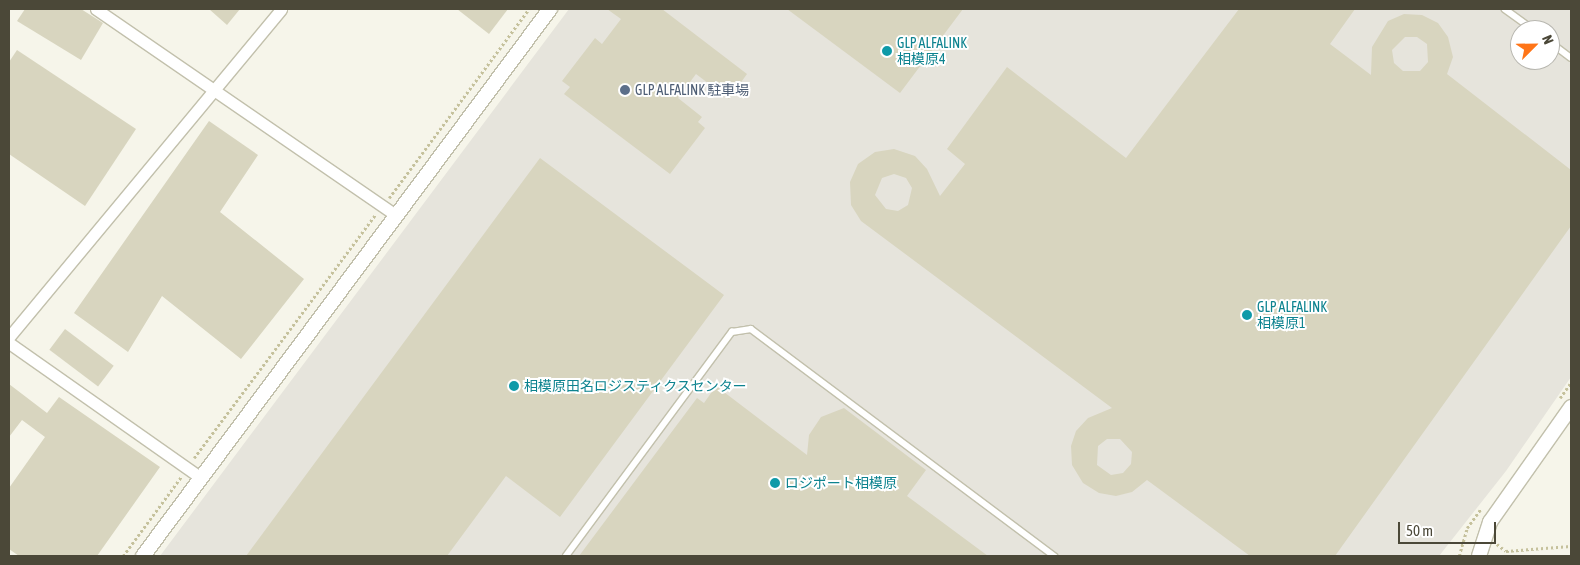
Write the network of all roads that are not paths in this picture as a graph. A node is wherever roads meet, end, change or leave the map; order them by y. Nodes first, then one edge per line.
1 (96, 9) edge
2 (281, 9) edge
3 (550, 9) edge
4 (1506, 9) edge
5 (1521, 20) edge
6 (1560, 50) edge
7 (1571, 58) edge
8 (214, 91) junction
9 (396, 215) junction
10 (9, 338) edge
11 (9, 343) edge
12 (1571, 407) edge
13 (201, 478) junction
14 (143, 556) edge
15 (566, 556) edge
16 (1054, 556) edge
17 (1479, 556) edge

1 - 8 street
2 - 8 street
3 - 9 street
4 - 5 lane
6 - 7 lane
8 - 9 street
8 - 10 street
9 - 13 street
11 - 13 street
12 - 17 street
13 - 14 street
15 - 16 lane

